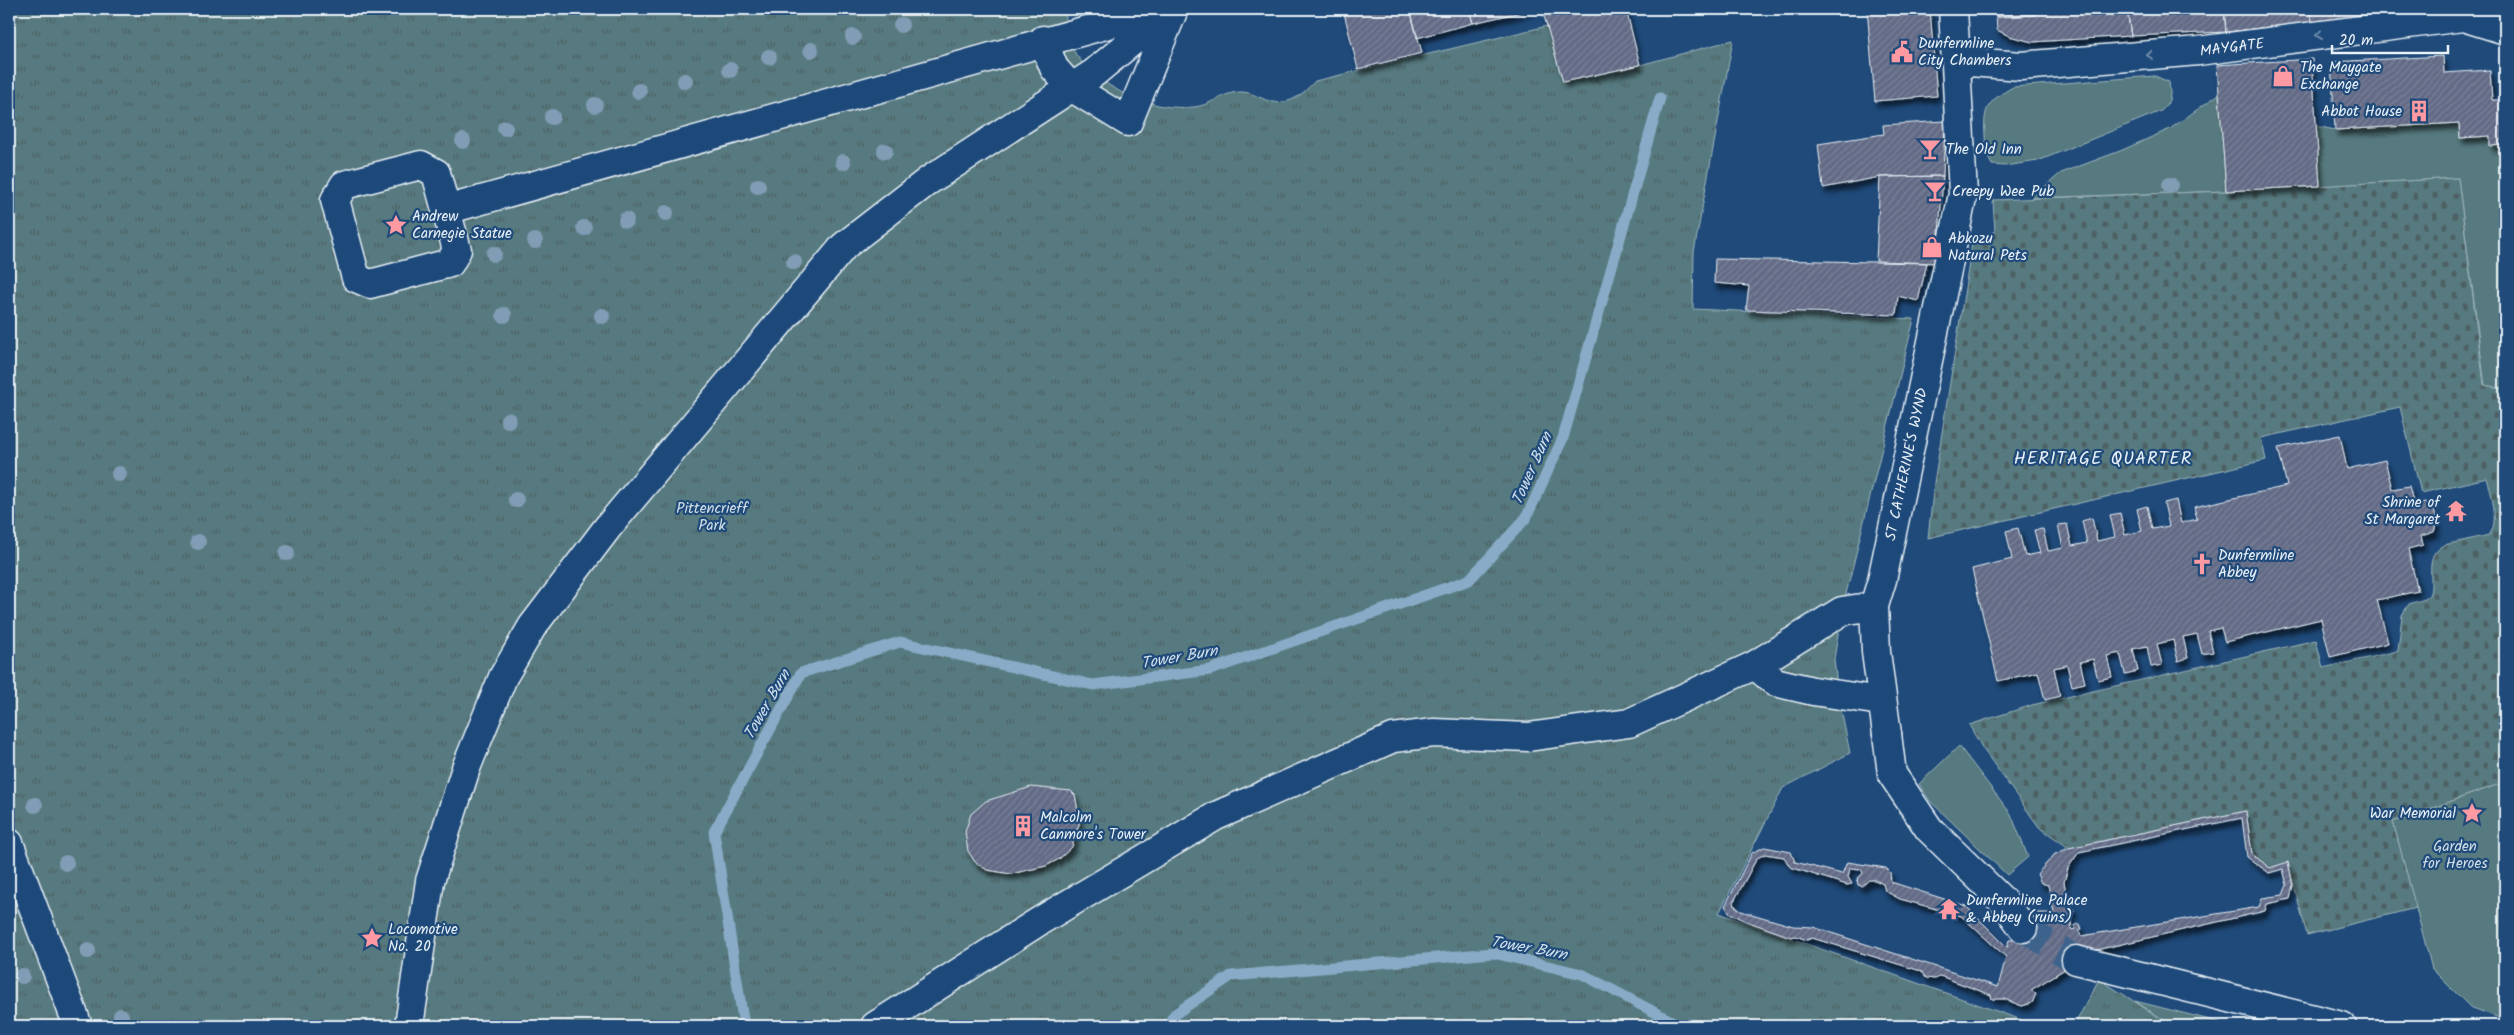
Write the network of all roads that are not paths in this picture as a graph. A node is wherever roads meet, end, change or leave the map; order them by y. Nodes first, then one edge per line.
1 (1162, 9) edge
2 (1172, 9) edge
3 (1953, 9) edge
4 (2505, 30) edge
5 (1043, 40) junction
6 (1957, 61) junction
7 (1071, 87) junction
8 (446, 210) junction
9 (1874, 606) junction
10 (1755, 665) junction
11 (1881, 701) junction
12 (9, 843) edge
13 (2023, 928) tunnel mouth
14 (2076, 960) tunnel mouth
15 (78, 1026) edge
16 (409, 1026) edge
17 (875, 1026) edge
18 (2342, 1026) edge

1 - 5 street
2 - 7 street
2 - 7 street
3 - 6 street, ST CATHERINE'S WYND
4 -> 6 street, MAYGATE
5 - 7 street
5 - 8 street
6 - 9 street, ST CATHERINE'S WYND
7 - 16 street
8 - 8 street
9 - 10 street
9 - 11 street, ST CATHERINE'S WYND
10 - 11 street
10 - 17 street
11 - 13 street, ST CATHERINE'S WYND
12 - 15 street
14 - 18 street

